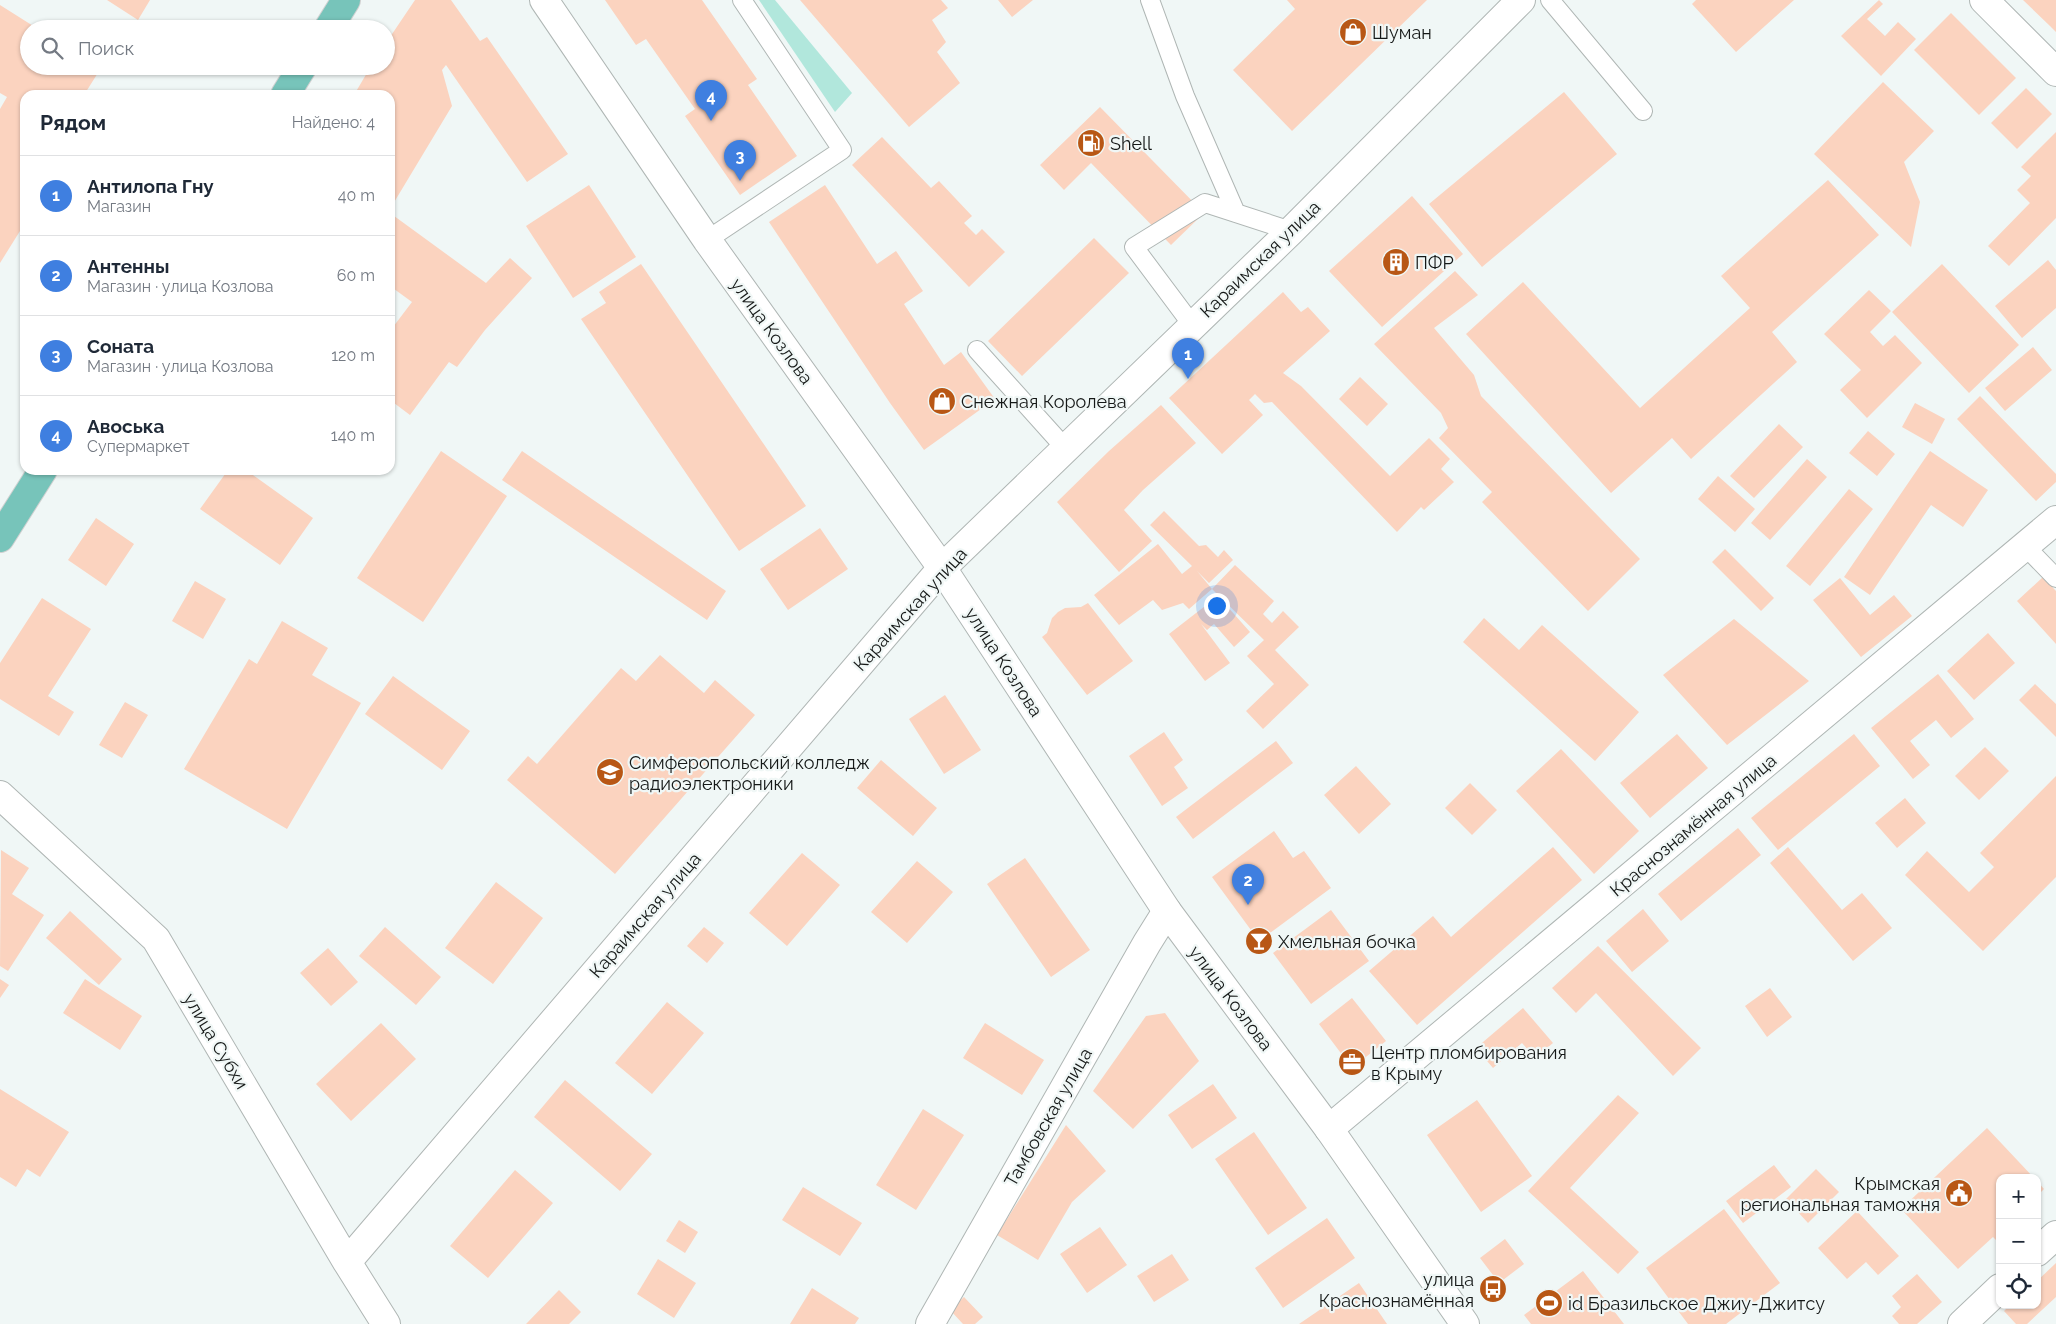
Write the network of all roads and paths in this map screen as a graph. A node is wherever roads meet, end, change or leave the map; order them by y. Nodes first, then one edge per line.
1 (346, 0) edge
2 (544, 0) edge
3 (742, 0) edge
4 (1150, 0) edge
5 (1521, 0) edge
6 (1550, 0) edge
7 (1984, 0) edge
8 (334, 20) edge
9 (2056, 72) edge
10 (297, 75) edge
11 (288, 90) edge
12 (1643, 111) dead end
13 (1236, 213) junction
14 (1291, 231) junction
15 (707, 240) junction
16 (1193, 326) junction
17 (977, 350) dead end
18 (1066, 449) junction
19 (41, 475) edge
20 (2056, 520) edge
21 (0, 538) edge
22 (2025, 546) junction
23 (942, 568) junction
24 (2056, 578) edge
25 (0, 795) edge
26 (1167, 912) junction
27 (1329, 1129) junction
28 (2056, 1235) edge
29 (2041, 1248) edge
30 (347, 1262) junction
31 (1996, 1292) edge
32 (386, 1324) edge
33 (930, 1324) edge
34 (1465, 1324) edge
35 (1962, 1324) edge

1 - 8 main road
2 - 15 street, улица Козлова
3 - 15 lane
4 - 13 lane
5 - 14 street, Караимская улица
6 - 12 lane
7 - 9 street
10 - 11 main road
13 - 14 lane
13 - 16 lane
14 - 16 street, Караимская улица
15 - 23 street, улица Козлова
16 - 18 street, Караимская улица
17 - 18 lane
18 - 23 street, Караимская улица
19 - 21 main road
20 - 22 street, Краснознамённая улица
22 - 24 lane
22 - 27 street, Краснознамённая улица
23 - 26 street, улица Козлова
23 - 30 street, Караимская улица
25 - 30 street, улица Субхи
26 - 27 street, улица Козлова
26 - 33 street, Тамбовская улица
27 - 34 street, улица Козлова
28 - 29 street
30 - 32 street, улица Субхи
31 - 35 street

